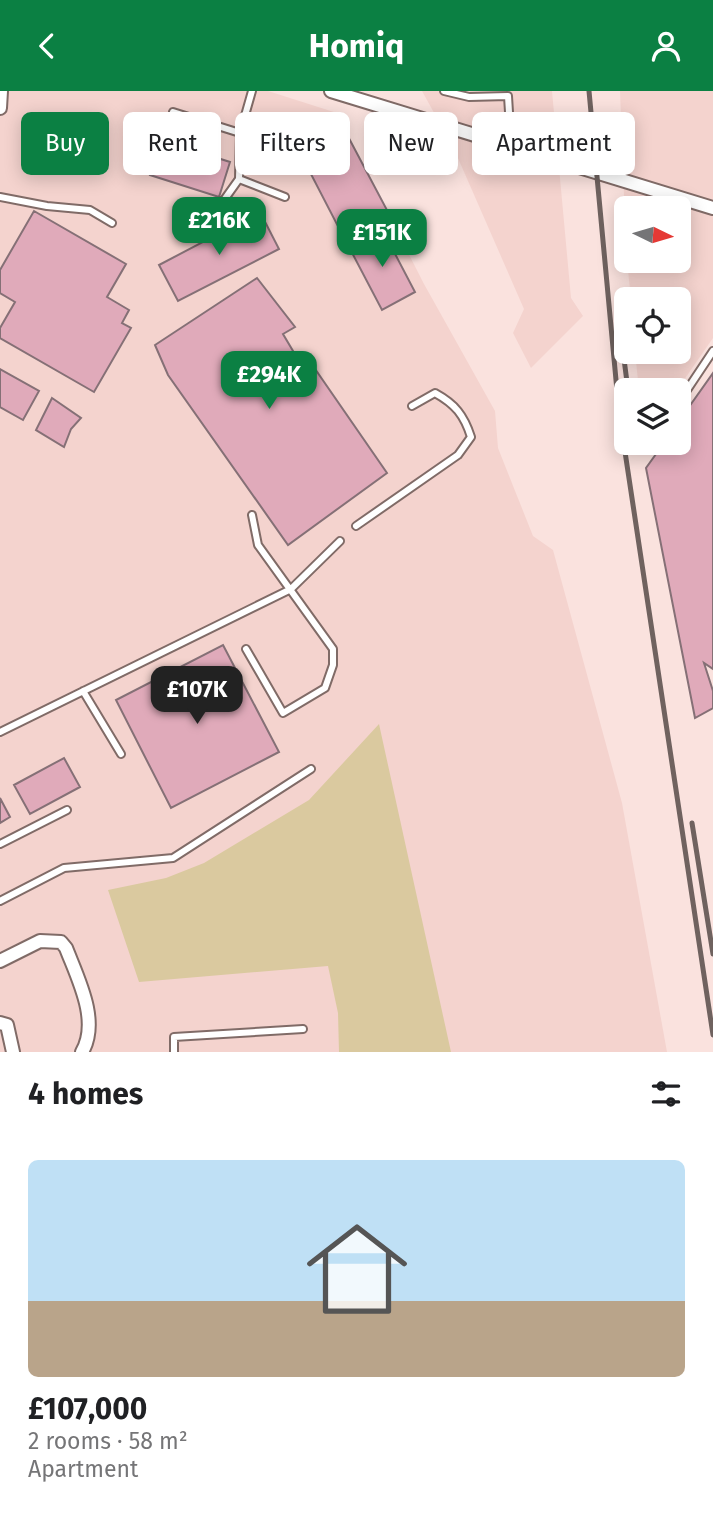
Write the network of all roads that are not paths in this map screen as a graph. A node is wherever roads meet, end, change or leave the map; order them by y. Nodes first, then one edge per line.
1 (1, 91) edge
2 (252, 91) edge
3 (331, 91) edge
4 (444, 91) edge
5 (508, 93) edge
6 (0, 108) edge
7 (246, 112) edge
8 (509, 112) edge
9 (472, 133) edge
10 (239, 175) edge
11 (607, 175) edge
12 (239, 179) junction
13 (0, 197) edge
14 (285, 197) dead end
15 (713, 208) edge
16 (179, 213) dead end
17 (112, 223) dead end
18 (713, 351) edge
19 (691, 384) edge
20 (412, 406) dead end
21 (252, 516) dead end
22 (356, 526) dead end
23 (340, 541) dead end
24 (291, 589) junction
25 (246, 649) dead end
26 (83, 691) junction
27 (0, 732) edge
28 (121, 754) dead end
29 (311, 769) dead end
30 (66, 810) dead end
31 (0, 844) edge
32 (0, 901) edge
33 (0, 961) edge
34 (0, 1023) edge
35 (303, 1029) dead end
36 (13, 1052) edge
37 (82, 1052) edge
38 (174, 1052) edge

1 - 6 street
2 - 7 lane
3 - 9 street
4 - 5 lane
5 - 8 lane
10 - 12 lane
11 - 15 street
12 - 14 lane
12 - 16 lane
13 - 17 lane
18 - 19 lane
20 - 22 lane
21 - 24 lane
23 - 24 lane
24 - 25 lane
24 - 26 lane
26 - 27 lane
26 - 28 lane
29 - 32 lane
30 - 31 lane
33 - 37 street
34 - 36 street
35 - 38 lane

